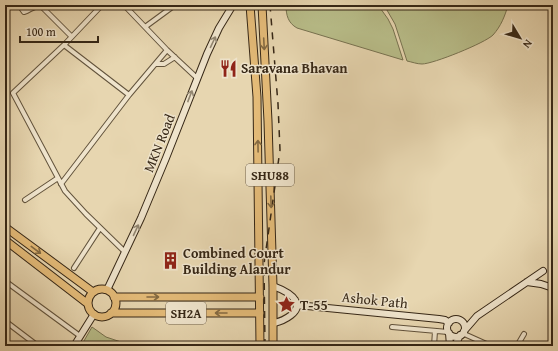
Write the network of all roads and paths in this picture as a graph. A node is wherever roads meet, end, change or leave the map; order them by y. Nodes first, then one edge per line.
1 (19, 5) edge
2 (102, 5) edge
3 (124, 5) edge
4 (175, 5) edge
5 (234, 5) edge
6 (250, 5) edge
7 (262, 5) edge
8 (145, 27) junction
9 (71, 36) junction
10 (64, 44) junction
11 (167, 50) junction
12 (175, 57) junction
13 (156, 64) junction
14 (197, 78) junction
15 (129, 95) junction
16 (58, 178) junction
17 (61, 184) junction
18 (25, 200) dead end
19 (5, 227) edge
20 (100, 228) junction
21 (5, 240) edge
22 (125, 252) junction
23 (74, 268) dead end
24 (543, 271) dead end
25 (5, 281) edge
26 (527, 282) junction
27 (274, 286) junction
28 (553, 288) edge
29 (107, 290) junction
30 (93, 292) junction
31 (114, 297) junction
32 (260, 297) junction
33 (88, 304) junction
34 (297, 305) junction
35 (111, 313) junction
36 (260, 313) junction
37 (94, 314) junction
38 (477, 316) junction
39 (460, 320) junction
40 (5, 321) edge
41 (274, 323) junction
42 (449, 323) junction
43 (392, 327) dead end
44 (435, 331) junction
45 (449, 333) junction
46 (462, 333) junction
47 (524, 334) dead end
48 (80, 336) junction
49 (38, 346) edge
50 (74, 346) edge
51 (260, 346) edge
52 (273, 346) edge
53 (434, 346) edge
54 (450, 346) edge
55 (455, 346) edge
56 (490, 346) edge
57 (517, 346) edge

1 - 9 street
2 - 9 street
3 - 8 street
4 - 8 street
14 -> 5 street, MKN Road
32 -> 6 main road, SHU88
7 -> 27 main road, SHU88
8 - 11 street
9 - 10 street
10 - 15 street
10 - 16 street
11 - 12 street
11 - 13 street
12 - 13 street
12 - 14 street
13 - 15 street
22 -> 14 street, MKN Road
15 - 17 street
16 - 17 street
16 - 18 street
17 - 20 street
19 -> 30 main road
20 - 22 street
20 - 23 street
21 - 33 main road
22 - 29 street, MKN Road
24 - 26 street
25 - 48 street
26 - 28 street
26 - 38 street
27 - 34 street
27 - 41 main road, SHU88
29 - 30 main road
29 - 31 main road
30 - 33 main road
31 -> 32 main road, SH2A
31 - 35 main road
32 - 36 main road, SHU88
33 - 37 main road
34 - 41 street
34 - 42 street, Ashok Path
36 -> 35 main road, SH2A
35 - 37 main road, SH2A
36 - 51 main road, SHU88
37 - 48 street
38 - 39 street
38 - 46 street
39 - 42 street
39 - 46 street
40 - 49 street
41 - 52 main road, SHU88
42 - 45 street
43 - 44 street
44 - 45 street
44 - 53 street
45 - 46 street
45 - 54 street
46 - 55 street
46 - 56 street
47 - 57 street
48 - 50 street

